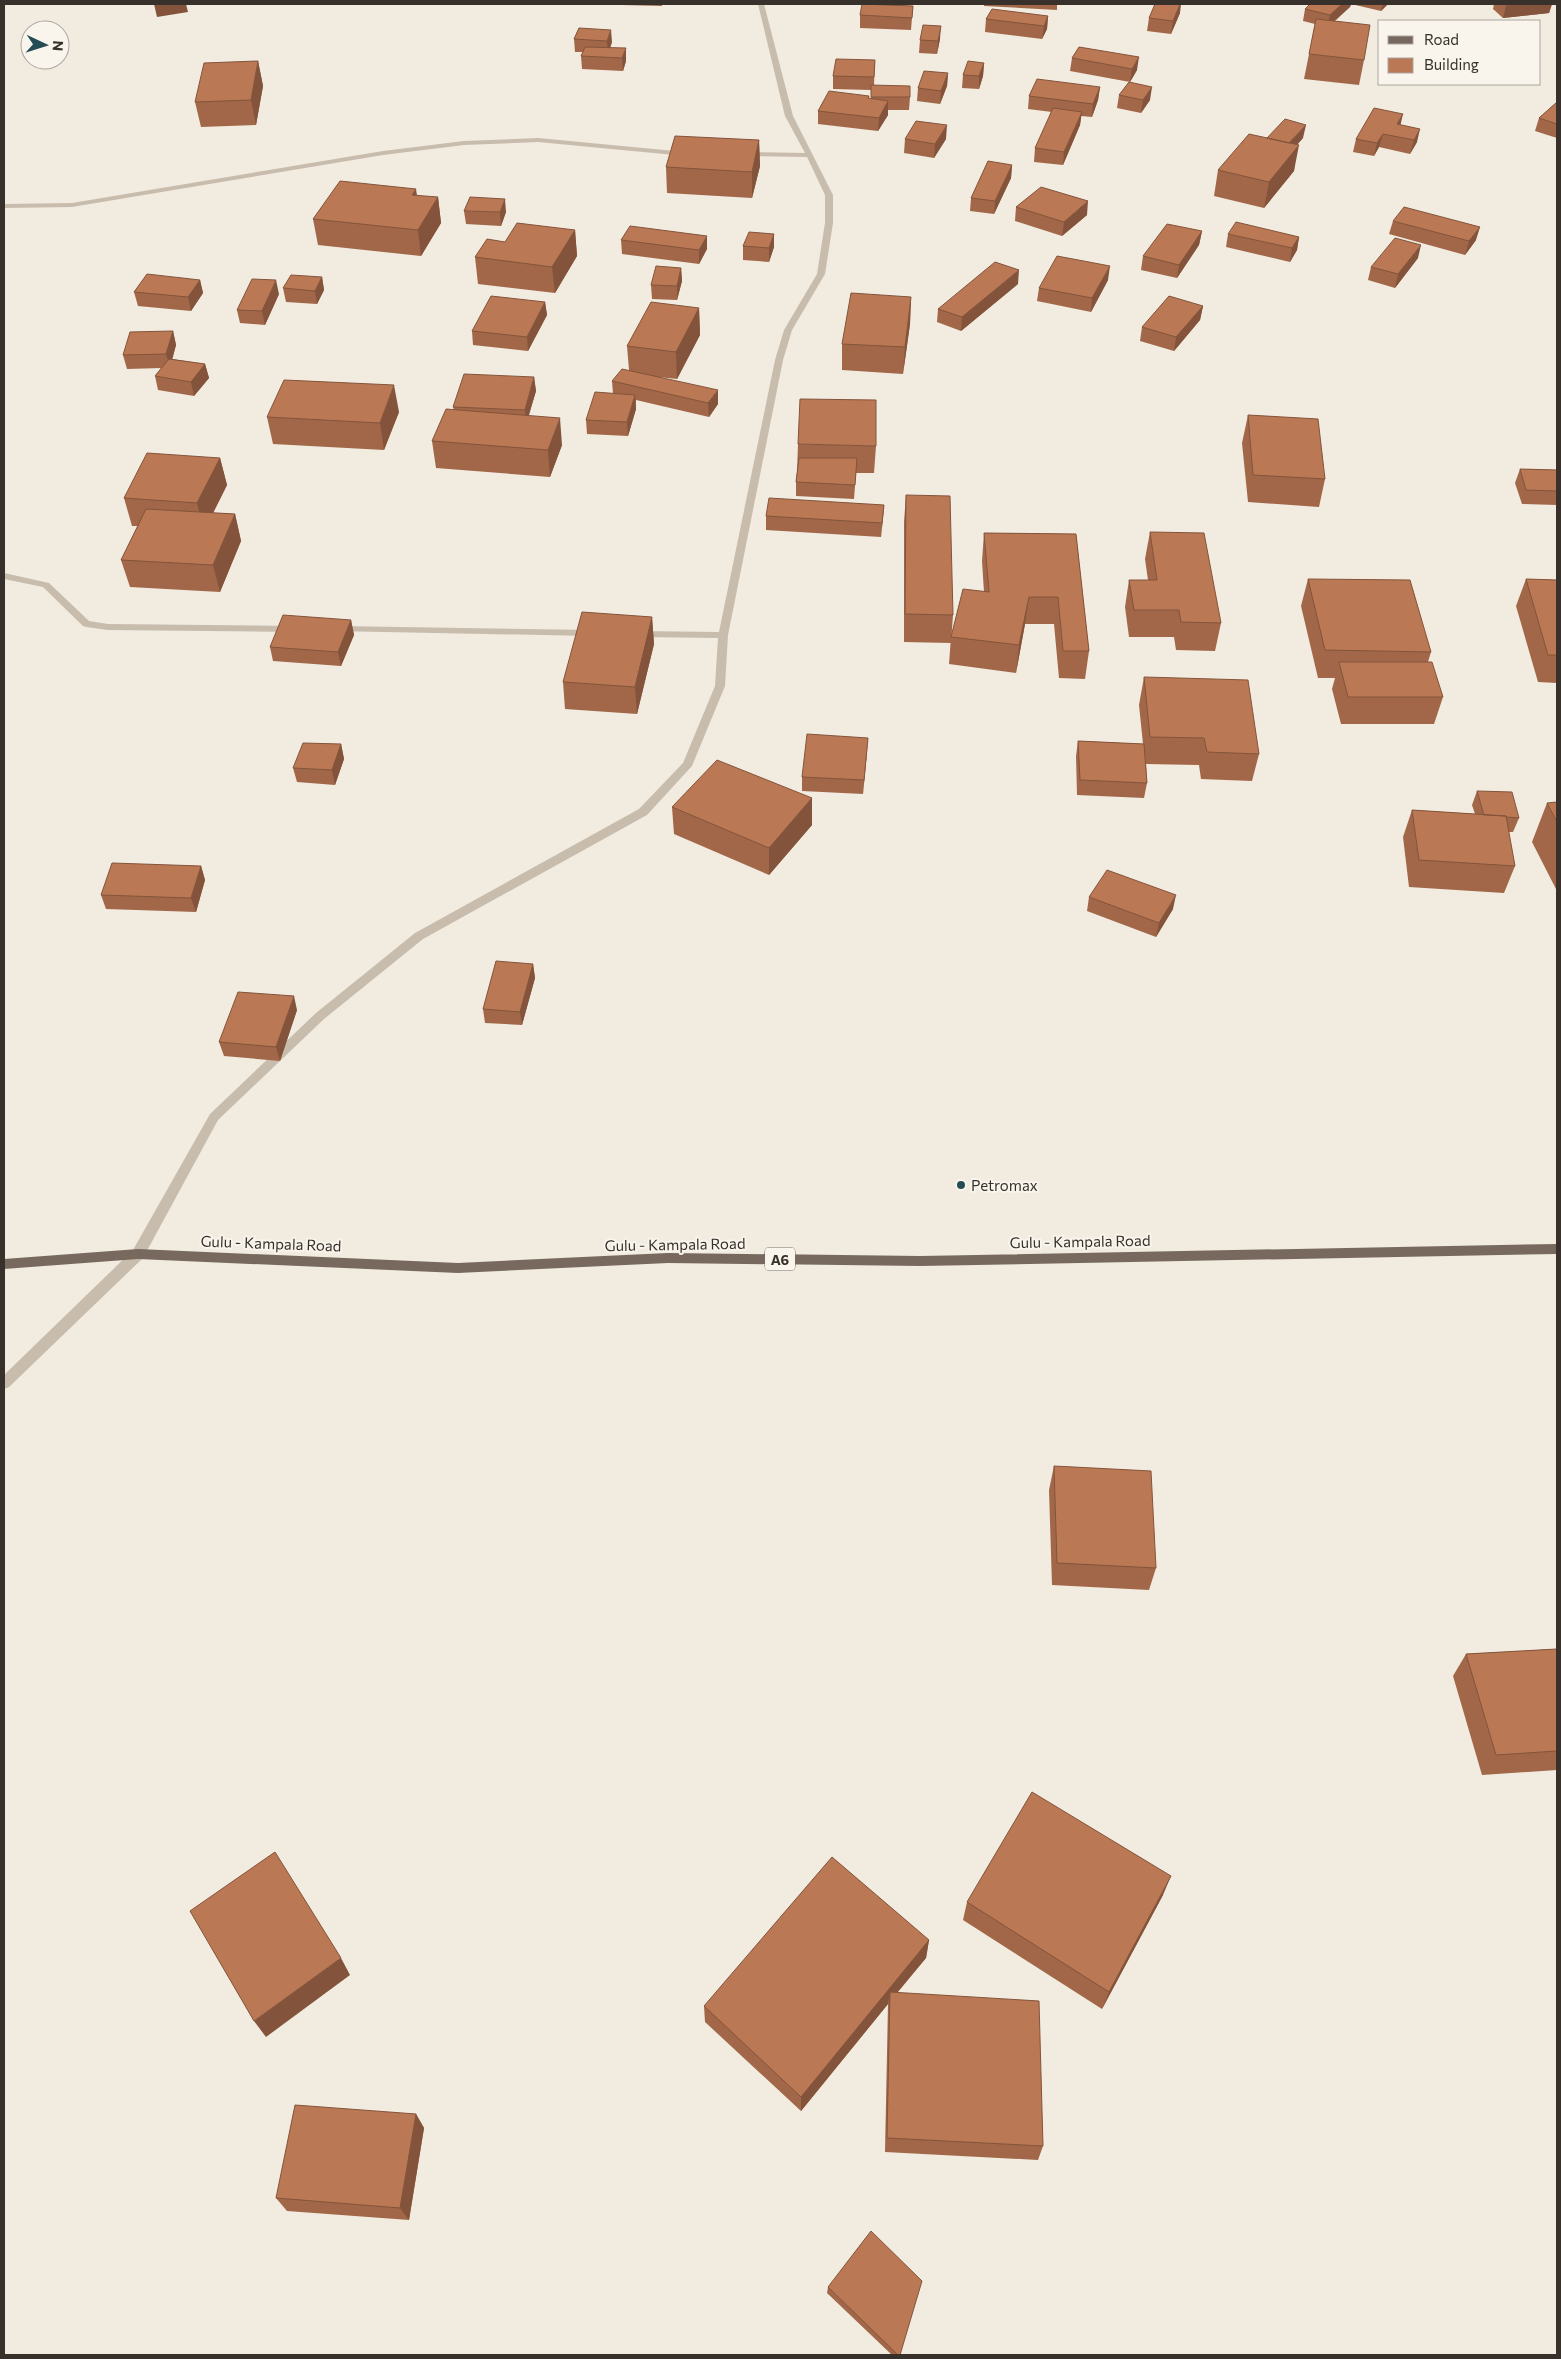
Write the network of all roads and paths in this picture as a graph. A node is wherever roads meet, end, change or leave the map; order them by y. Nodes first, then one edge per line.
1 (761, 4) edge
2 (698, 154) edge
3 (736, 154) edge
4 (810, 155) junction
5 (4, 206) edge
6 (4, 576) edge
7 (308, 629) edge
8 (328, 629) edge
9 (606, 633) edge
10 (625, 633) edge
11 (723, 635) junction
12 (1557, 1249) edge
13 (138, 1254) junction
14 (4, 1264) edge
15 (4, 1383) edge

1 - 4 street
2 - 5 street
3 - 4 street
4 - 11 street
6 - 7 street
8 - 9 street
10 - 11 street
11 - 13 street
12 - 13 main road, Gulu - Kampala Road / A6
13 - 14 main road, Gulu - Kampala Road / A6
13 - 15 street

